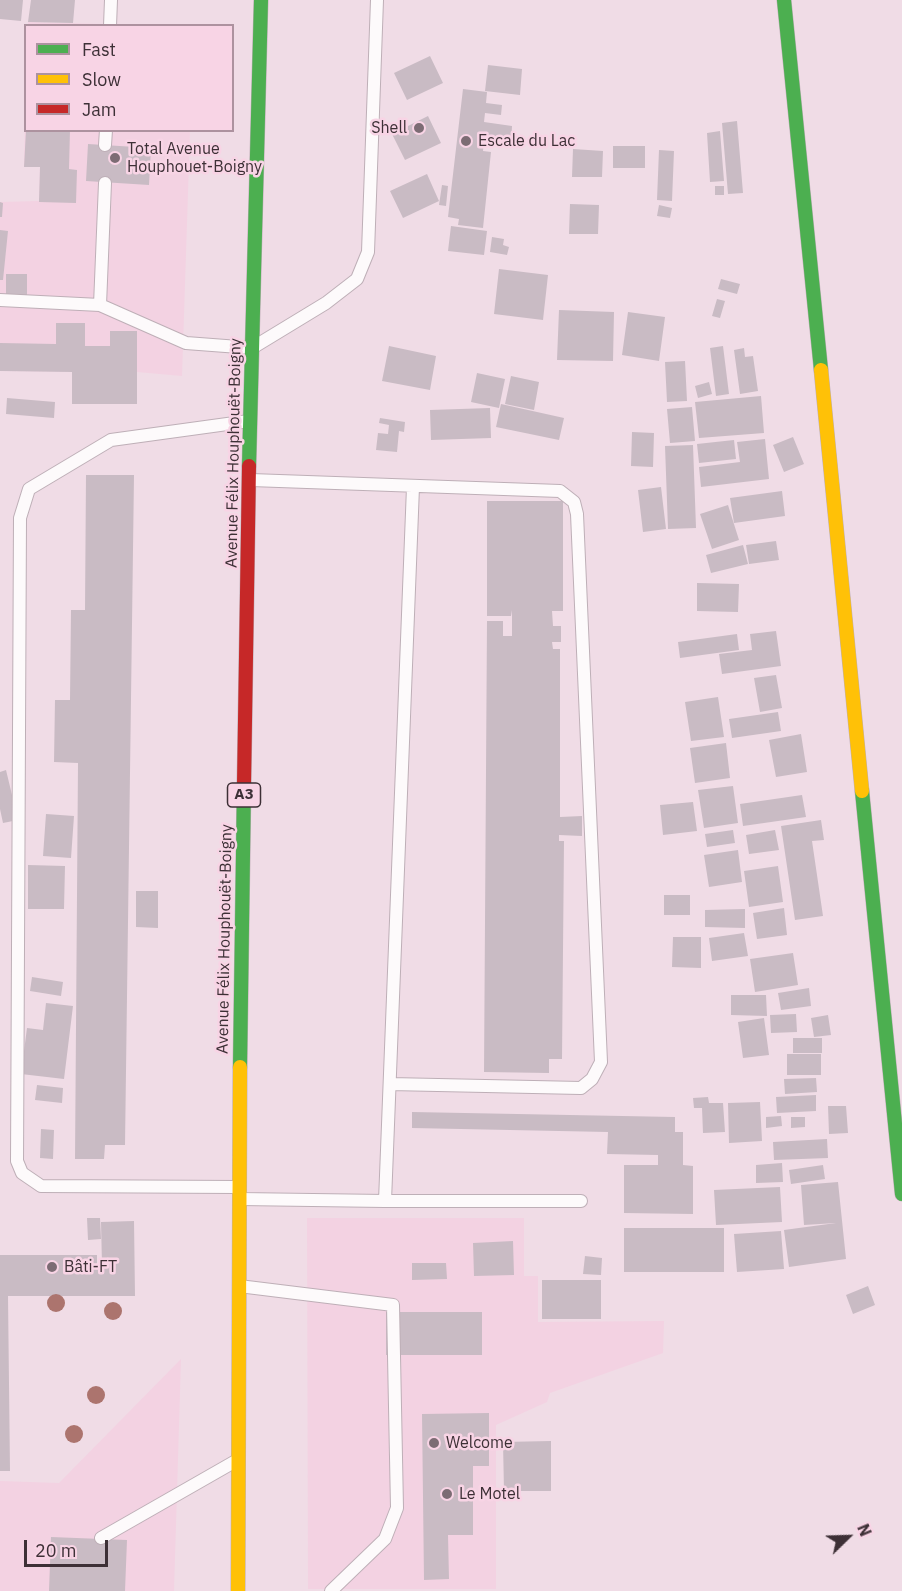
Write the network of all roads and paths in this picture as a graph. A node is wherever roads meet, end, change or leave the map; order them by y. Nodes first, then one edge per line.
1 (111, 0) edge
2 (261, 0) edge
3 (376, 0) edge
4 (784, 0) edge
5 (110, 24) edge
6 (106, 132) edge
7 (105, 145) dead end
8 (105, 183) dead end
9 (0, 300) edge
10 (100, 305) junction
11 (252, 348) junction
12 (250, 421) junction
13 (249, 480) junction
14 (413, 487) junction
15 (390, 1084) junction
16 (238, 1193) junction
17 (902, 1194) edge
18 (581, 1201) dead end
19 (385, 1202) junction
20 (238, 1286) junction
21 (238, 1460) junction
22 (101, 1538) dead end
23 (238, 1591) edge
24 (331, 1591) edge

1 - 5 lane
2 - 11 main road, Avenue Félix Houphouët-Boigny / A3
3 - 11 lane
4 - 17 main road
6 - 7 lane
8 - 10 lane
9 - 10 lane
10 - 11 lane
11 - 12 main road, Avenue Félix Houphouët-Boigny / A3
12 - 13 main road, Avenue Félix Houphouët-Boigny / A3
12 - 16 lane
13 - 14 lane
13 - 16 main road, Avenue Félix Houphouët-Boigny / A3
14 - 15 lane
14 - 15 lane
15 - 19 lane
16 - 19 lane
16 - 20 main road, Avenue Félix Houphouët-Boigny / A3
18 - 19 lane
20 - 21 main road, Avenue Félix Houphouët-Boigny / A3
20 - 24 lane
21 - 22 lane
21 - 23 main road, Avenue Félix Houphouët-Boigny / A3

